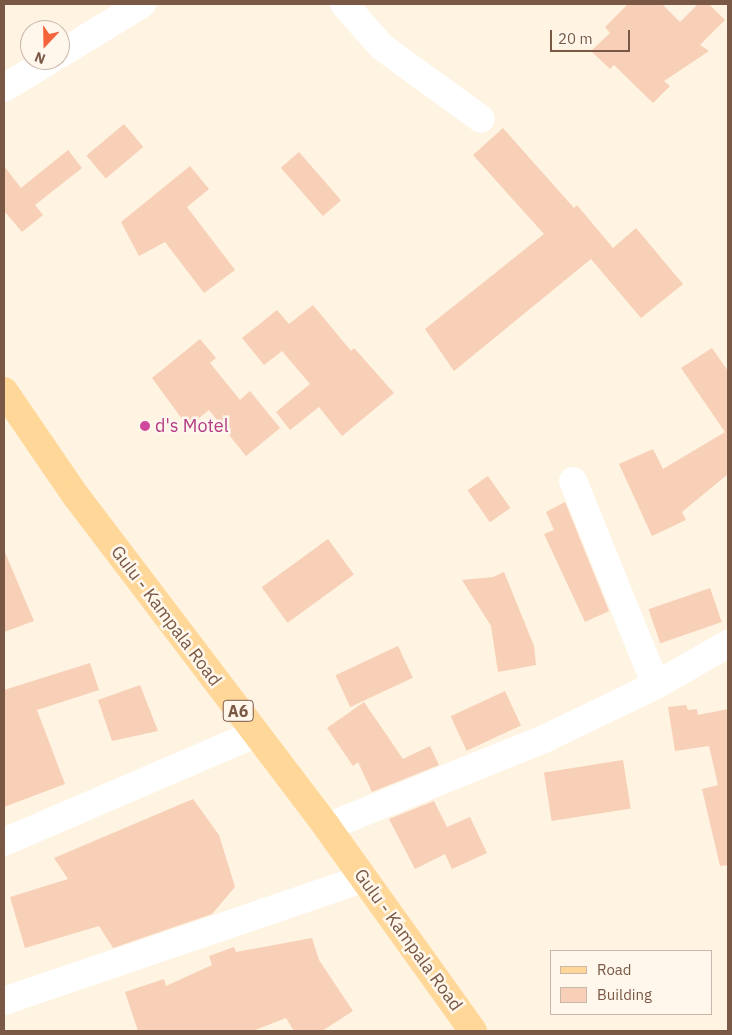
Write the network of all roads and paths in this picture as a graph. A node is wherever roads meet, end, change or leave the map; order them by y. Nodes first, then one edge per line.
1 (142, 4) edge
2 (344, 4) edge
3 (70, 48) edge
4 (34, 70) edge
5 (4, 88) edge
6 (481, 119) dead end
7 (4, 391) edge
8 (573, 481) dead end
9 (728, 644) edge
10 (656, 685) junction
11 (255, 734) junction
12 (327, 827) junction
13 (4, 842) edge
14 (363, 879) junction
15 (4, 1002) edge
16 (473, 1031) edge

1 - 3 street
2 - 6 street
4 - 5 street
7 - 11 main road, Gulu - Kampala Road / A6
8 - 10 street
9 - 10 street
10 - 12 street
11 - 12 main road, Gulu - Kampala Road / A6
11 - 13 street
12 - 14 main road, Gulu - Kampala Road / A6
14 - 15 street
14 - 16 main road, Gulu - Kampala Road / A6

